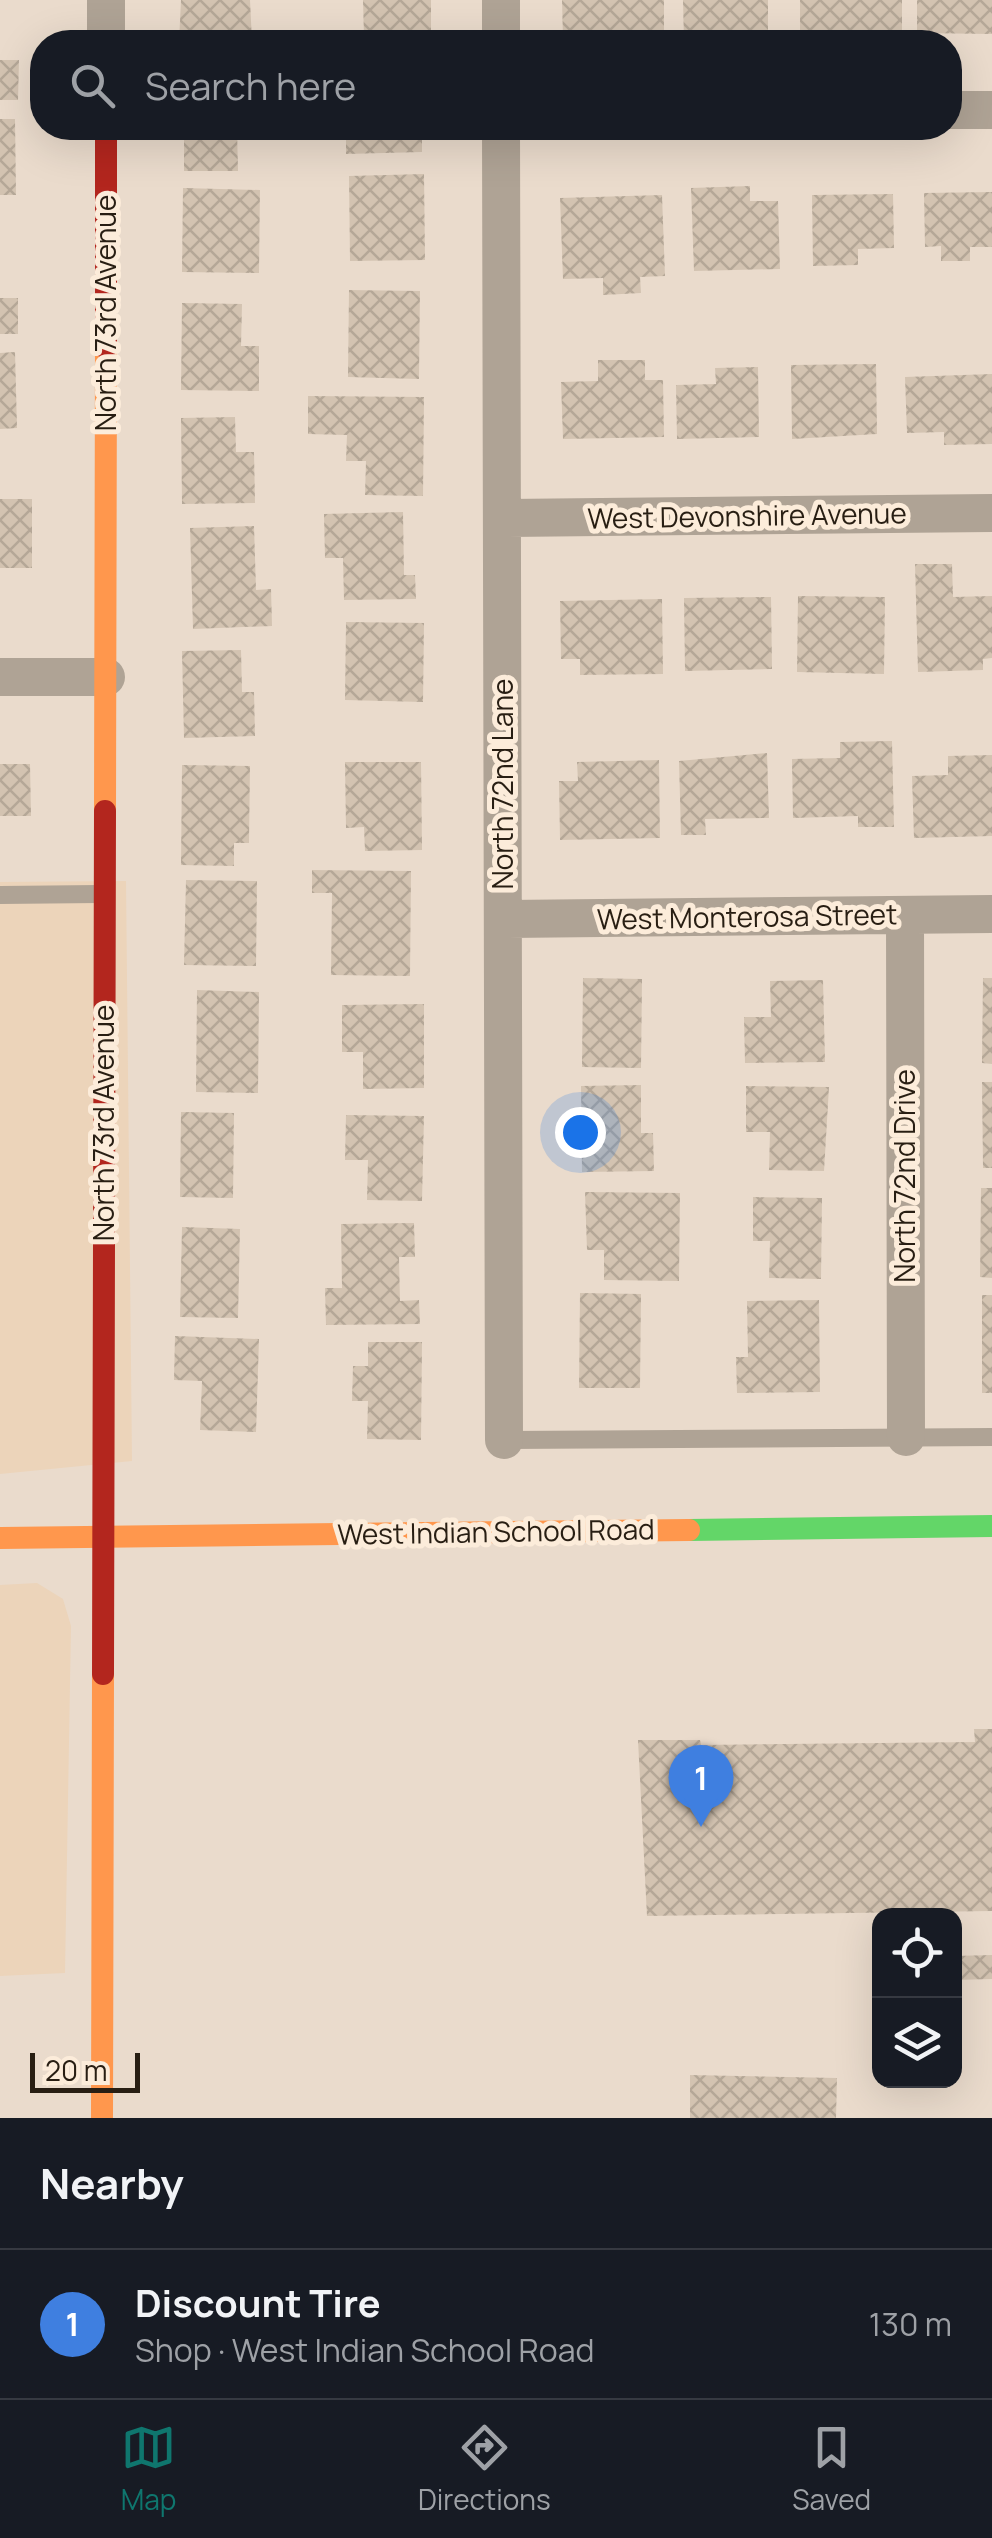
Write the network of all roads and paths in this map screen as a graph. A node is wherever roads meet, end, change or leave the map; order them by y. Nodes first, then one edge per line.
1 (106, 0) edge
2 (500, 0) edge
3 (106, 30) edge
4 (501, 30) edge
5 (962, 110) edge
6 (992, 110) edge
7 (106, 140) edge
8 (501, 140) edge
9 (992, 513) edge
10 (502, 518) junction
11 (106, 677) junction
12 (0, 678) edge
13 (105, 894) junction
14 (0, 895) edge
15 (992, 914) edge
16 (905, 915) junction
17 (503, 919) junction
18 (992, 1437) edge
19 (906, 1438) junction
20 (504, 1440) joint
21 (992, 1526) edge
22 (0, 1538) edge
23 (103, 1538) junction
24 (102, 2118) edge

1 - 3 street
2 - 4 street
5 - 6 street
7 - 11 street, North 73rd Avenue
8 - 10 street, North 72nd Lane
9 - 10 street, West Devonshire Avenue
10 - 17 street, North 72nd Lane
11 - 12 street
11 - 13 street, North 73rd Avenue
13 - 14 lane
13 - 23 street, North 73rd Avenue
15 - 16 street, West Monterosa Street
16 - 17 street, West Monterosa Street
16 - 19 street, North 72nd Drive
17 - 20 street, North 72nd Lane
18 - 19 lane
19 - 20 lane
21 - 23 street, West Indian School Road
22 - 23 street, West Indian School Road
23 - 24 street, North 73rd Avenue

